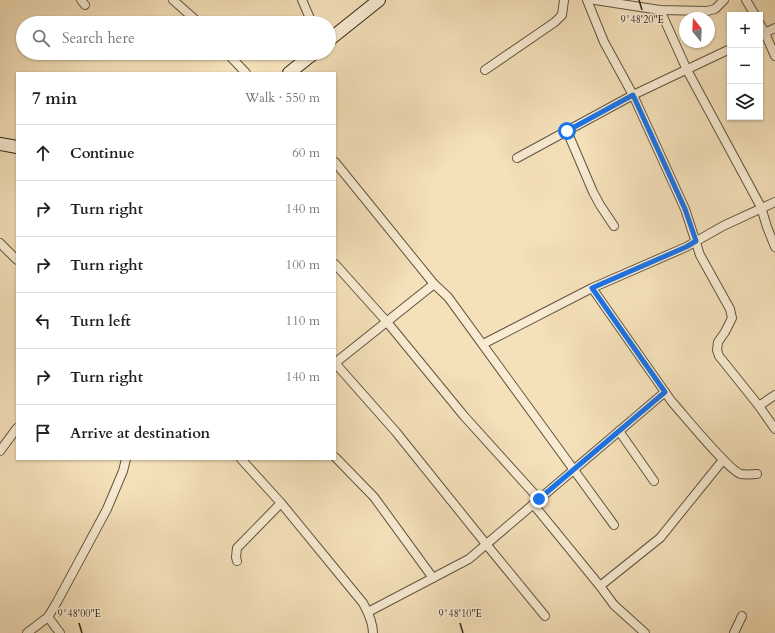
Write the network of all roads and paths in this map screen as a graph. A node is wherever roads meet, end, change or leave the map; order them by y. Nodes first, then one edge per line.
1 (173, 0) edge
2 (302, 0) edge
3 (379, 0) edge
4 (564, 0) edge
5 (587, 0) edge
6 (595, 0) edge
7 (724, 0) edge
8 (746, 0) edge
9 (632, 2) edge
10 (660, 10) junction
11 (753, 12) edge
12 (191, 16) edge
13 (309, 16) edge
14 (775, 28) edge
15 (336, 34) edge
16 (763, 34) edge
17 (727, 50) edge
18 (775, 56) edge
19 (234, 60) edge
20 (305, 60) edge
21 (485, 70) dead end
22 (687, 70) junction
23 (245, 72) edge
24 (290, 72) edge
25 (633, 95) junction
26 (567, 131) junction
27 (0, 144) edge
28 (16, 147) edge
29 (517, 158) dead end
30 (336, 163) edge
31 (775, 202) edge
32 (761, 207) junction
33 (614, 226) dead end
34 (696, 241) junction
35 (0, 243) edge
36 (775, 247) edge
37 (16, 259) edge
38 (336, 265) edge
39 (434, 284) junction
40 (592, 288) junction
41 (386, 322) junction
42 (483, 344) junction
43 (336, 362) edge
44 (336, 364) edge
45 (665, 392) junction
46 (775, 395) edge
47 (759, 406) junction
48 (16, 429) edge
49 (775, 429) edge
50 (619, 431) junction
51 (0, 451) edge
52 (336, 458) edge
53 (126, 460) edge
54 (241, 460) edge
55 (723, 460) junction
56 (574, 469) junction
57 (757, 474) dead end
58 (654, 481) dead end
59 (536, 502) junction
60 (281, 503) junction
61 (614, 525) dead end
62 (486, 544) junction
63 (237, 561) dead end
64 (433, 578) junction
65 (600, 586) junction
66 (368, 612) junction
67 (545, 616) dead end
68 (742, 616) dead end
69 (48, 617) junction
70 (27, 633) edge
71 (60, 633) edge
72 (373, 633) edge
73 (645, 633) edge
74 (734, 633) edge

1 - 12 street
2 - 13 street
3 - 15 street
4 - 21 street
5 - 25 street
6 - 9 street
7 - 10 street
8 - 11 street
9 - 10 street
10 - 22 street
14 - 16 street
16 - 18 street
17 - 22 street
19 - 23 street
20 - 24 street
22 - 25 street
22 - 32 street
25 - 26 street
25 - 34 street
26 - 29 street
26 - 33 street
27 - 28 street
30 - 39 street
31 - 32 street
32 - 34 street
32 - 36 street
34 - 40 street
34 - 47 street
35 - 37 street
38 - 41 street
39 - 41 street
39 - 42 street
40 - 42 street
40 - 45 street
41 - 43 street
41 - 59 street
42 - 56 street
44 - 62 street
45 - 50 street
45 - 55 street
46 - 47 street
47 - 49 street
48 - 51 street
50 - 56 street
50 - 58 street
52 - 64 street
53 - 69 street
54 - 60 street
55 - 57 street
55 - 65 street
56 - 59 street
56 - 61 street
59 - 62 street
59 - 65 street
60 - 63 street
60 - 66 street
62 - 64 street
62 - 67 street
64 - 66 street
65 - 73 street
66 - 72 street
68 - 74 street
69 - 70 street
69 - 71 street

